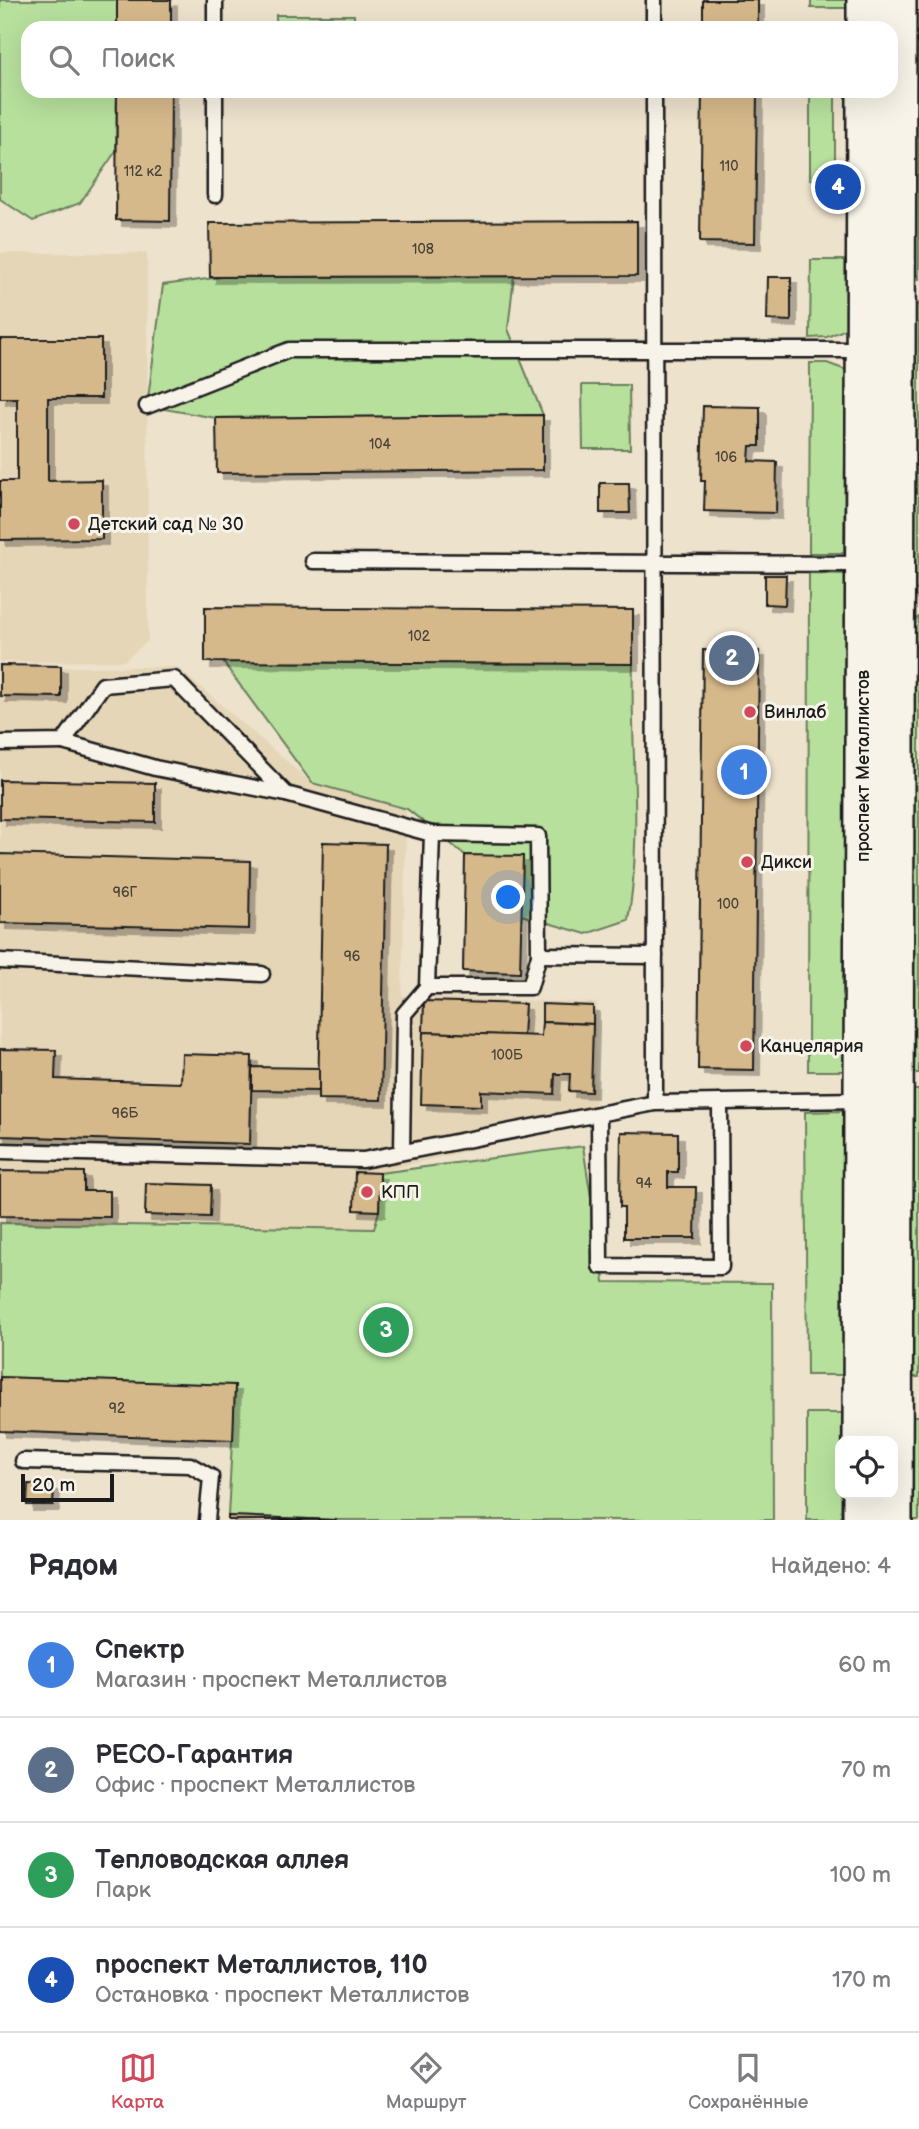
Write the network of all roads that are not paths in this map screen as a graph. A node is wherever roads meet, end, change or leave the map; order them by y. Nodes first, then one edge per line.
1 (215, 0) edge
2 (654, 0) edge
3 (865, 0) edge
4 (898, 0) edge
5 (215, 21) edge
6 (654, 21) edge
7 (865, 21) edge
8 (897, 21) edge
9 (215, 98) edge
10 (654, 98) edge
11 (866, 98) edge
12 (894, 98) edge
13 (215, 195) dead end
14 (886, 293) junction
15 (881, 350) junction
16 (654, 351) junction
17 (147, 406) dead end
18 (313, 561) dead end
19 (655, 561) junction
20 (880, 564) junction
21 (63, 742) junction
22 (0, 743) edge
23 (286, 793) junction
24 (432, 834) junction
25 (539, 955) junction
26 (655, 956) junction
27 (0, 961) edge
28 (262, 974) dead end
29 (427, 986) junction
30 (878, 1100) junction
31 (720, 1102) junction
32 (655, 1103) junction
33 (599, 1115) junction
34 (0, 1151) edge
35 (402, 1151) junction
36 (861, 1436) edge
37 (23, 1461) dead end
38 (861, 1499) edge
39 (207, 1520) edge
40 (861, 1520) edge
41 (894, 1520) edge

1 - 5 lane
2 - 6 lane
3 - 7 street
4 - 8 street, проспект Металлистов
9 - 13 lane
10 - 16 lane
11 - 14 street, проспект Металлистов
12 - 14 street, проспект Металлистов
14 - 15 street, проспект Металлистов
15 - 16 lane
15 - 20 street, проспект Металлистов
16 - 17 lane
16 - 19 lane
18 - 19 lane
19 - 20 lane
19 - 26 lane
20 - 30 street, проспект Металлистов
21 - 22 lane
21 - 23 lane
21 - 23 lane
23 - 24 lane
24 - 25 lane
24 - 29 lane
25 - 26 lane
25 - 29 lane
26 - 32 lane
27 - 28 lane
29 - 35 lane
30 - 31 lane
30 - 36 street, проспект Металлистов
30 - 41 street, проспект Металлистов
31 - 32 lane
31 - 33 lane
32 - 33 lane
33 - 35 lane
34 - 35 lane
37 - 39 lane
38 - 40 street

